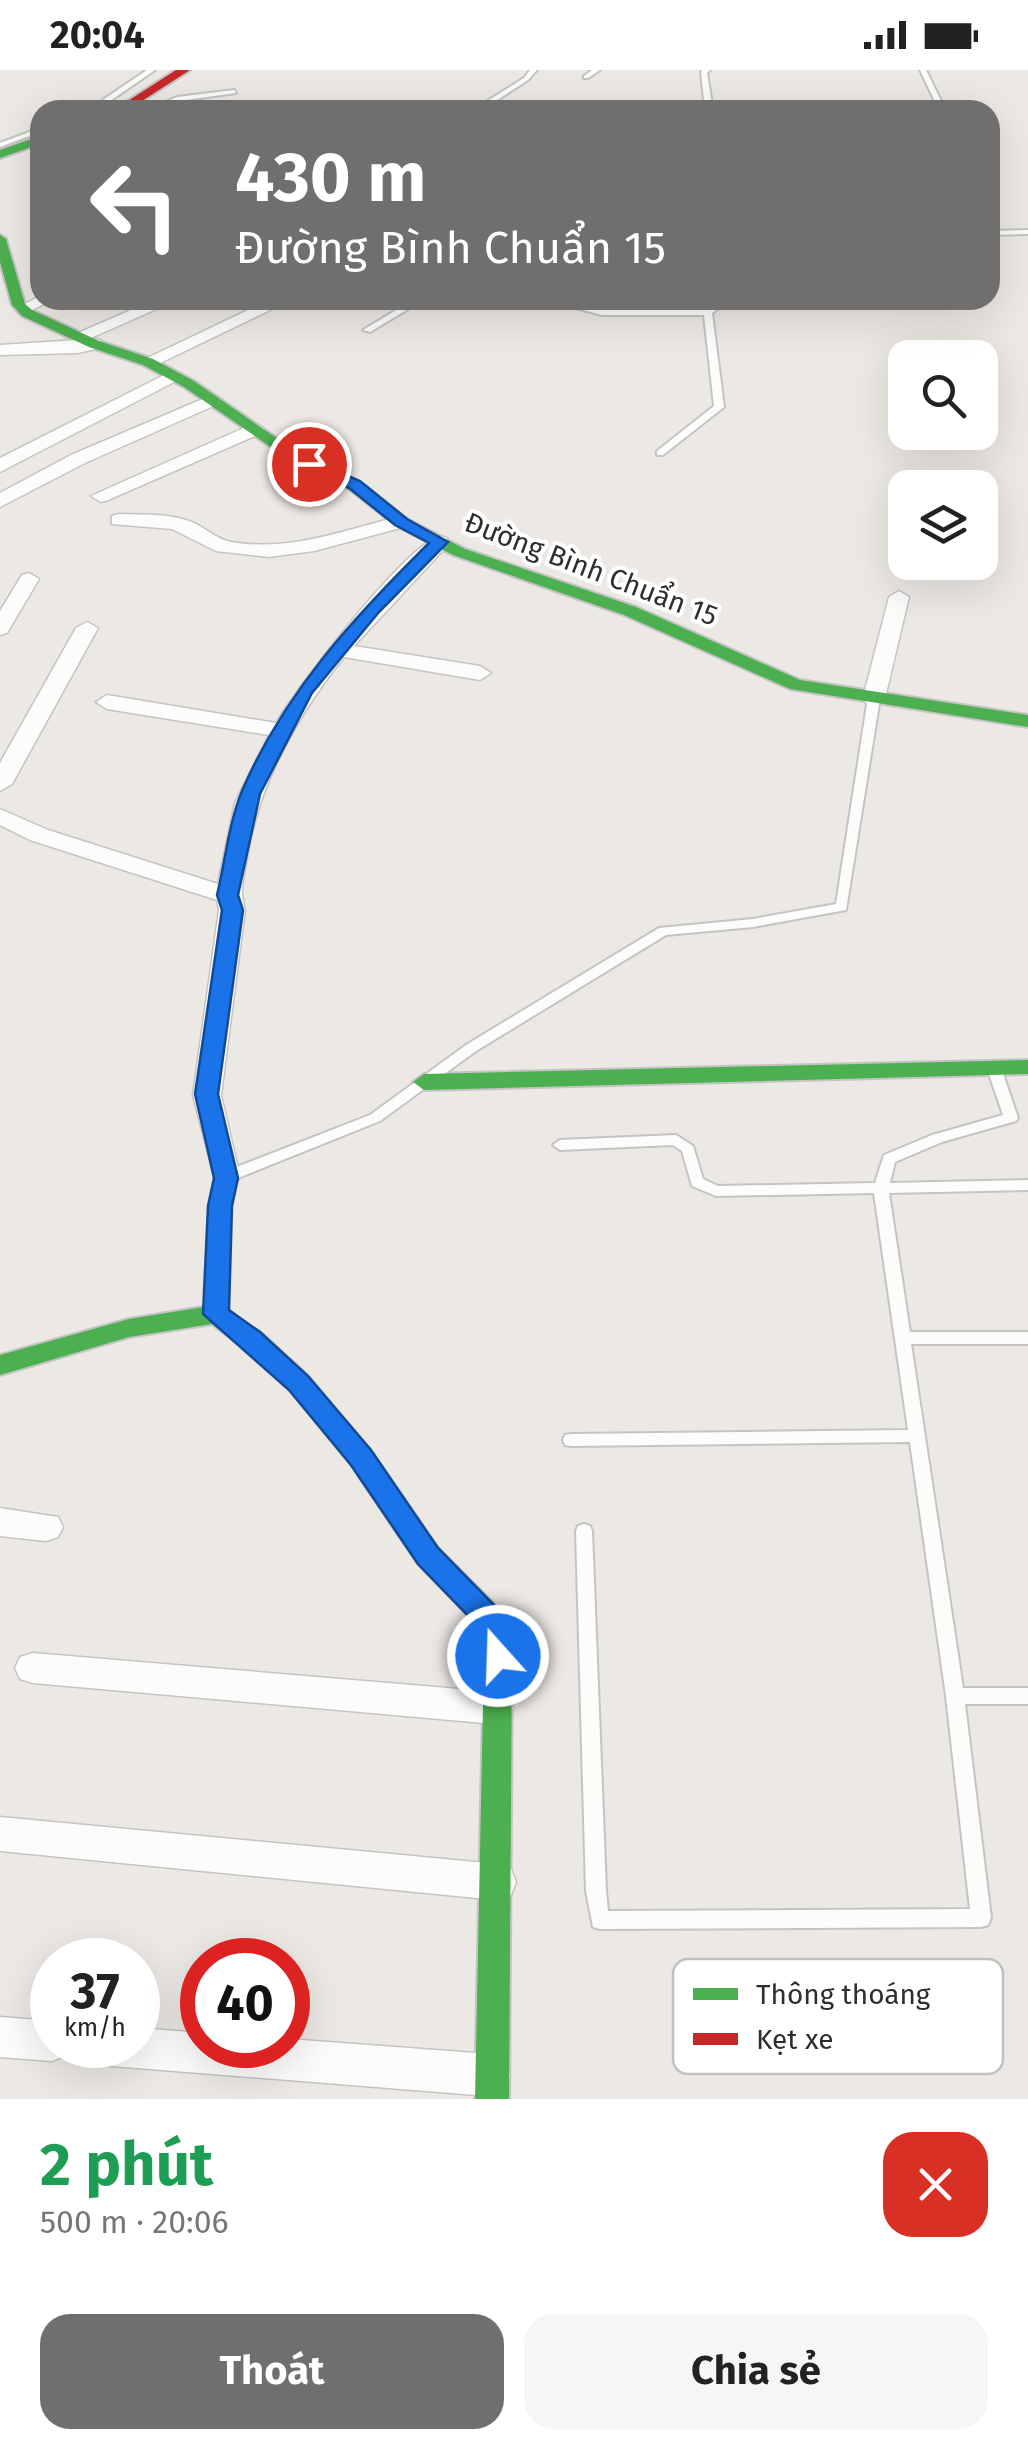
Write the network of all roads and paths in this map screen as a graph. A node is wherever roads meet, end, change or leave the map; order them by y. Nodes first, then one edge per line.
1 (152, 70) edge
2 (184, 70) edge
3 (534, 70) edge
4 (597, 70) edge
5 (707, 70) edge
6 (923, 70) edge
7 (586, 78) dead end
8 (234, 92) dead end
9 (107, 100) edge
10 (138, 100) edge
11 (178, 100) edge
12 (492, 100) edge
13 (708, 100) edge
14 (939, 100) edge
15 (30, 134) edge
16 (30, 144) edge
17 (0, 145) edge
18 (0, 154) edge
19 (1028, 232) edge
20 (1000, 233) edge
21 (0, 238) edge
22 (30, 305) edge
23 (22, 308) junction
24 (149, 310) edge
25 (260, 310) edge
26 (402, 310) edge
27 (593, 310) edge
28 (711, 310) edge
29 (708, 312) junction
30 (367, 330) dead end
31 (86, 341) junction
32 (0, 350) edge
33 (148, 362) junction
34 (172, 376) junction
35 (212, 400) junction
36 (255, 429) junction
37 (660, 453) dead end
38 (0, 466) edge
39 (102, 496) dead end
40 (0, 501) edge
41 (119, 520) dead end
42 (401, 522) junction
43 (440, 542) junction
44 (29, 579) dead end
45 (899, 597) dead end
46 (87, 628) dead end
47 (0, 629) edge
48 (338, 650) junction
49 (480, 673) dead end
50 (874, 698) junction
51 (107, 702) dead end
52 (1028, 722) edge
53 (283, 731) junction
54 (0, 784) edge
55 (0, 816) edge
56 (228, 895) junction
57 (1028, 1067) edge
58 (994, 1068) junction
59 (424, 1082) junction
60 (560, 1145) dead end
61 (226, 1178) junction
62 (1028, 1185) edge
63 (881, 1188) junction
64 (216, 1314) junction
65 (903, 1338) junction
66 (1028, 1338) edge
67 (0, 1365) edge
68 (917, 1436) junction
69 (572, 1440) dead end
70 (0, 1522) edge
71 (46, 1527) dead end
72 (584, 1531) dead end
73 (33, 1668) dead end
74 (955, 1696) junction
75 (1028, 1696) edge
76 (495, 1708) junction
77 (0, 1834) edge
78 (497, 1882) junction
79 (0, 2038) edge
80 (30, 2040) edge
81 (160, 2052) edge
82 (490, 2087) edge

1 - 9 lane
2 - 10 street
3 - 12 lane
4 - 7 lane
5 - 13 lane
6 - 14 lane
8 - 11 lane
15 - 17 lane
16 - 18 street
19 - 20 lane
21 - 23 street
22 - 23 street
23 - 31 street, Đường Bình Chuẩn 15
24 - 31 street
25 - 33 street
26 - 30 lane
27 - 29 lane
28 - 29 lane
29 - 37 lane
31 - 32 street
31 - 33 street, Đường Bình Chuẩn 15
33 - 34 street, Đường Bình Chuẩn 15
34 - 35 street, Đường Bình Chuẩn 15
34 - 38 street
35 - 36 street, Đường Bình Chuẩn 15
35 - 40 street
36 - 39 street
36 - 42 street, Đường Bình Chuẩn 15
41 - 42 street
42 - 43 street, Đường Bình Chuẩn 15
43 - 48 street
43 - 50 street, Đường Bình Chuẩn 15
44 - 47 street
45 - 50 street
46 - 54 street
48 - 49 street
48 - 53 street
50 - 52 street, Đường Bình Chuẩn 15
50 - 59 lane
51 - 53 street
53 - 56 street
55 - 56 street
56 - 61 street
57 - 58 street
58 - 59 street
58 - 63 lane
59 - 61 lane
60 - 63 lane
61 - 64 lane
62 - 63 lane
63 - 65 lane
64 - 67 street
64 - 76 street
65 - 66 lane
65 - 68 lane
68 - 69 lane
68 - 74 lane
70 - 71 street
72 - 74 lane
73 - 76 street
74 - 75 lane
76 - 78 street
77 - 78 street
78 - 82 street
79 - 80 street
81 - 82 street

